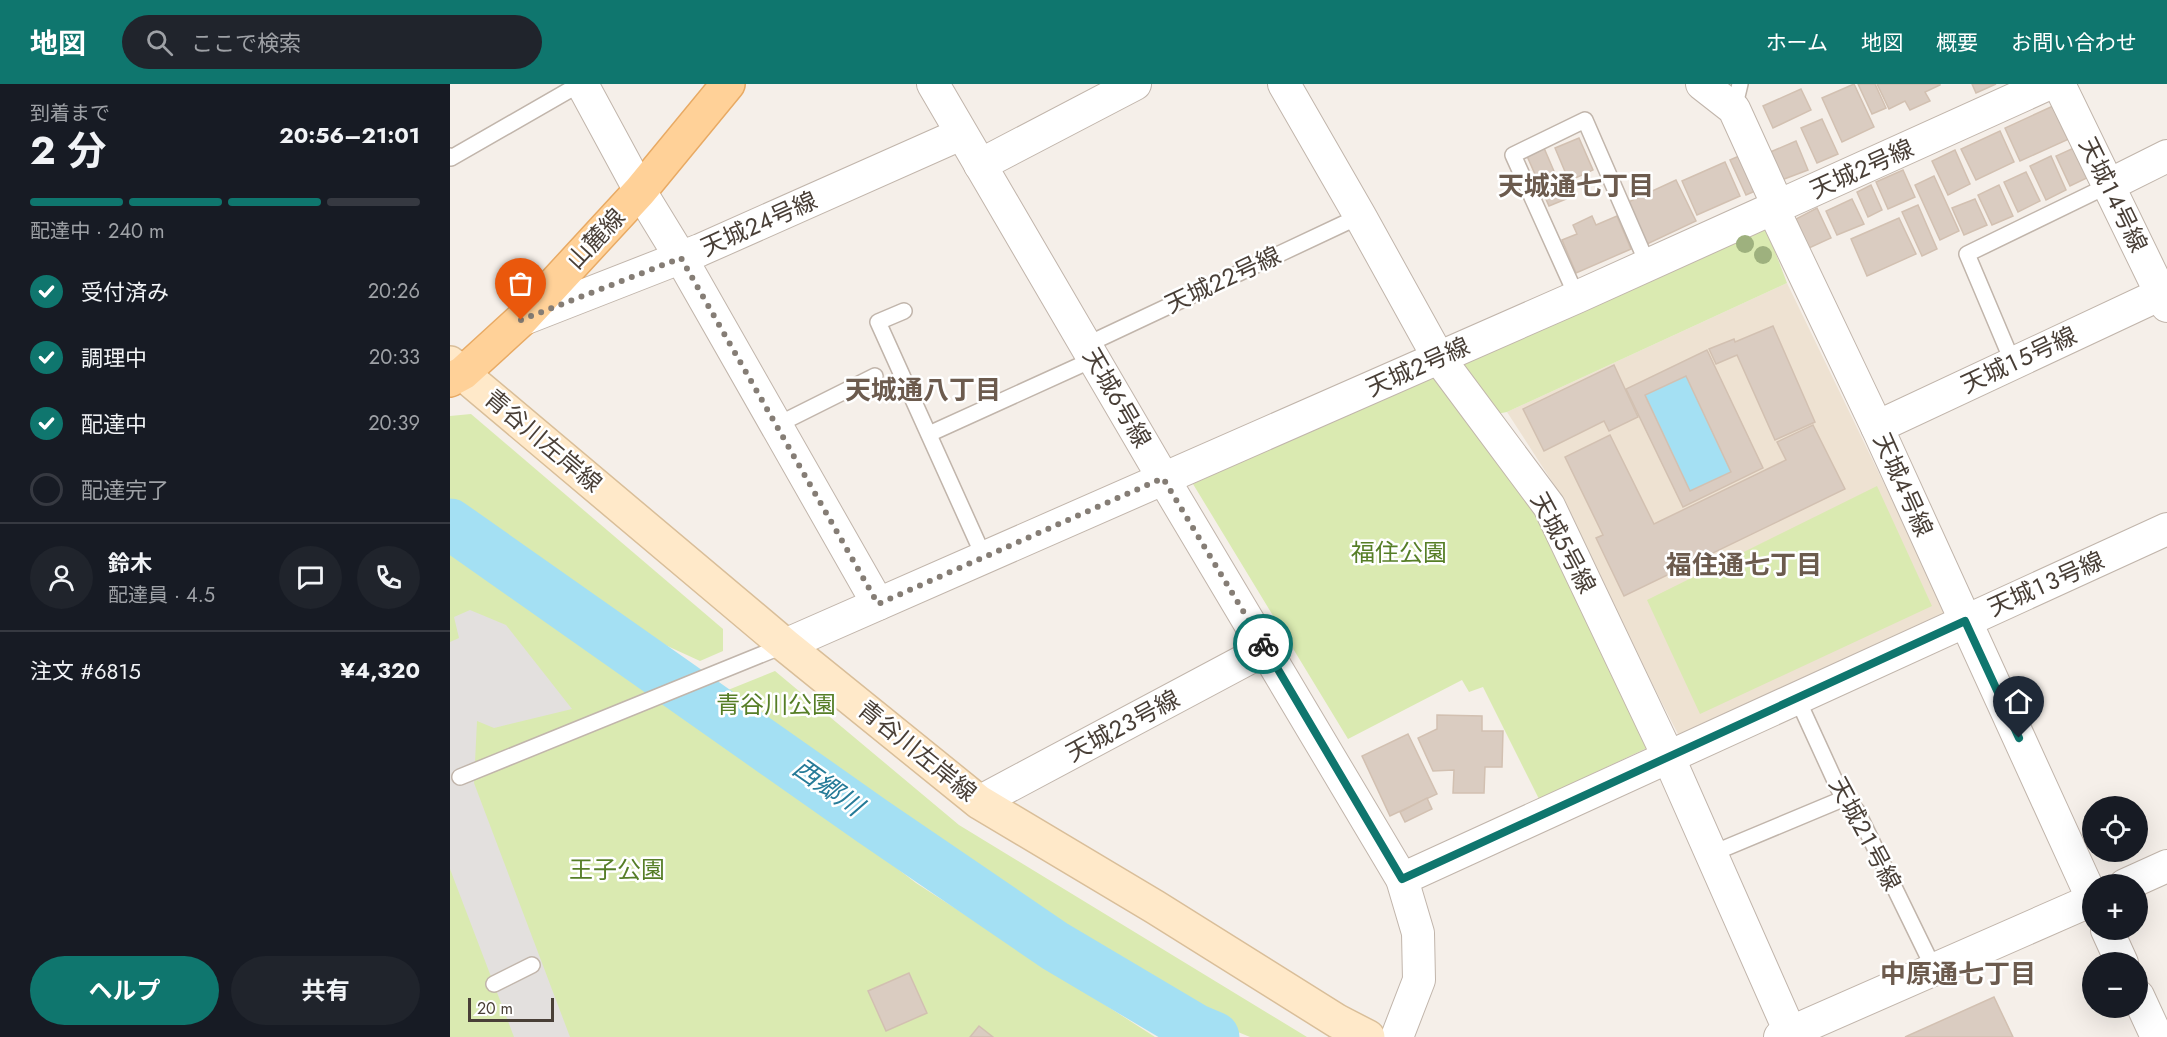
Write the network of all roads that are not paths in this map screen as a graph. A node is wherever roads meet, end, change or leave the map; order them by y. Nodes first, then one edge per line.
1 (581, 84) edge
2 (728, 84) edge
3 (933, 84) edge
4 (1135, 84) edge
5 (1284, 84) edge
6 (1702, 84) edge
7 (2049, 84) edge
8 (2059, 84) edge
9 (2012, 92) edge
10 (1737, 97) edge
11 (961, 134) junction
12 (450, 156) edge
13 (2167, 156) edge
14 (980, 165) junction
15 (2109, 185) junction
16 (640, 191) junction
17 (1773, 209) junction
18 (1360, 216) junction
19 (681, 258) junction
20 (1648, 265) junction
21 (2163, 290) edge
22 (1577, 297) junction
23 (904, 311) dead end
24 (521, 320) junction
25 (1090, 352) junction
26 (1438, 357) junction
27 (2013, 363) junction
28 (454, 372) edge
29 (875, 376) dead end
30 (777, 425) junction
31 (1877, 427) junction
32 (929, 434) junction
33 (1163, 478) junction
34 (2167, 529) edge
35 (984, 557) junction
36 (878, 604) junction
37 (1965, 621) junction
38 (785, 645) junction
39 (1266, 650) junction
40 (1797, 698) junction
41 (1668, 756) junction
42 (460, 777) dead end
43 (1845, 798) junction
44 (979, 802) junction
45 (1711, 854) junction
46 (2167, 866) edge
47 (2148, 875) edge
48 (2082, 877) edge
49 (1402, 879) junction
50 (2082, 903) edge
51 (532, 965) dead end
52 (1934, 969) junction
53 (494, 984) dead end
54 (2148, 1018) edge
55 (1785, 1035) edge
56 (1368, 1037) edge
57 (1397, 1037) edge
58 (2157, 1037) edge

1 - 12 lane
1 - 16 street
2 - 16 main road, 山麓線
3 - 11 street, 天城６号線
4 - 14 street
5 - 18 street, 天城５号線
6 - 10 street, 天城４号線
7 - 9 street, 天城２号線
8 - 15 street, 天城１４号線
9 - 17 street, 天城２号線
10 - 17 street, 天城４号線
11 - 14 street, 天城６号線
11 - 19 street, 天城２４号線
13 - 15 street
14 - 25 street, 天城６号線
15 - 21 street, 天城１４号線
15 - 27 lane
16 - 19 street
16 - 24 main road, 山麓線
17 - 20 street, 天城２号線
17 - 31 street, 天城４号線
18 - 25 lane, 天城２２号線
18 - 26 street, 天城５号線
19 - 24 street, 天城２４号線
19 - 30 street
20 - 22 street, 天城２号線
20 - 22 lane
21 - 27 street, 天城１５号線
22 - 26 street, 天城２号線
23 - 32 lane
24 - 28 main road, 山麓線
25 - 32 lane, 天城２２号線
25 - 33 street, 天城６号線
26 - 33 street, 天城２号線
26 - 41 street, 天城５号線
27 - 31 street, 天城１５号線
28 - 38 street, 青谷川左岸線
29 - 30 lane
30 - 36 street
31 - 37 street, 天城４号線
32 - 35 lane
33 - 35 street, 天城２号線
33 - 39 street, 天城６号線
34 - 37 street, 天城１３号線
35 - 36 street, 天城２号線
36 - 38 street, 天城２号線
37 - 40 street, 天城１３号線
37 - 48 street, 天城４号線
38 - 42 lane
38 - 44 street, 青谷川左岸線
39 - 44 street, 天城２３号線
39 - 49 street, 天城６号線
40 - 41 street, 天城１３号線
40 - 43 lane, 天城２１号線
41 - 45 street, 天城５号線
41 - 49 street, 天城１３号線
43 - 45 lane
43 - 52 lane, 天城２１号線
44 - 56 street, 青谷川左岸線
45 - 55 street, 天城５号線
46 - 47 street
49 - 57 street, 天城６号線
50 - 52 street
51 - 53 lane
52 - 55 street
54 - 58 street

